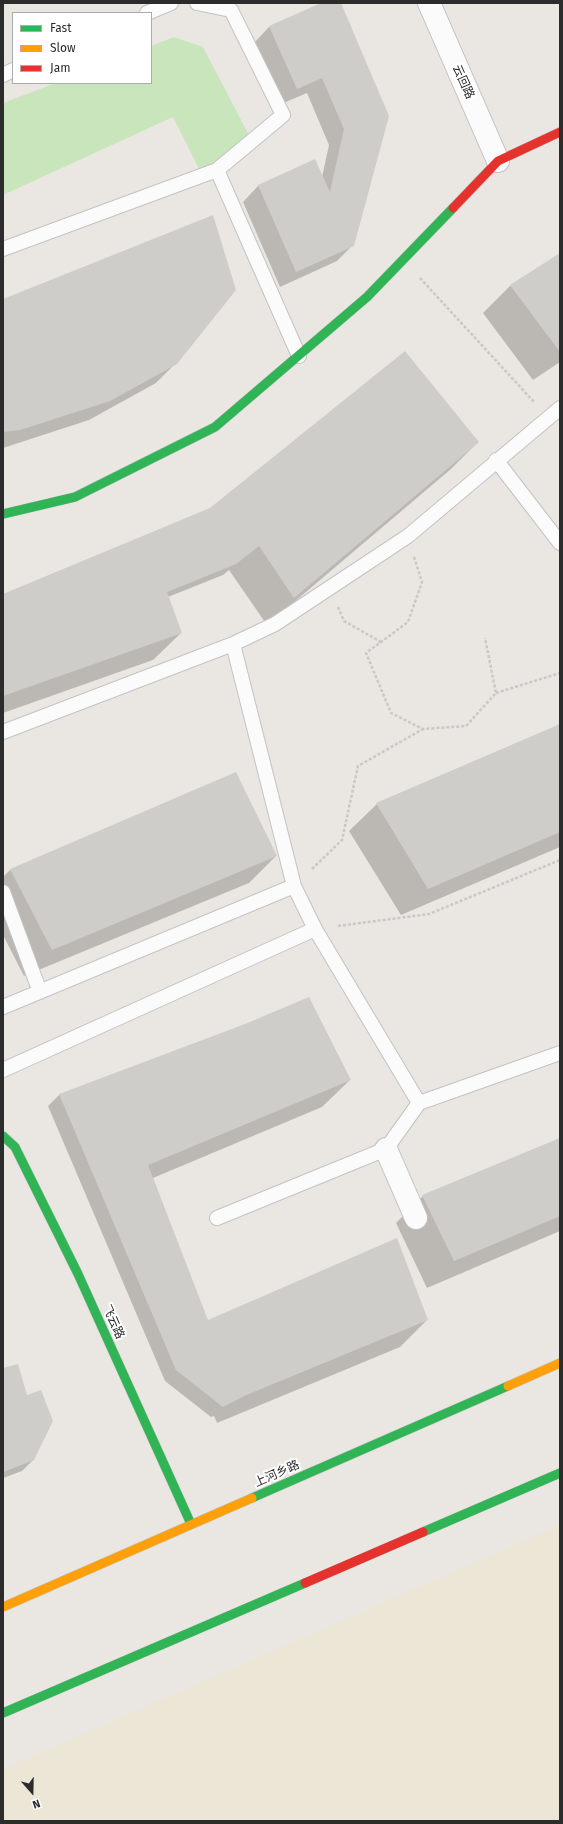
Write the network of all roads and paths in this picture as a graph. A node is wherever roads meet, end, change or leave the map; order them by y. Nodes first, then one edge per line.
1 (171, 3) edge
2 (197, 3) edge
3 (429, 3) edge
4 (149, 12) edge
5 (12, 70) edge
6 (3, 75) edge
7 (560, 132) edge
8 (498, 161) junction
9 (217, 170) junction
10 (3, 249) edge
11 (403, 260) junction
12 (299, 356) junction
13 (560, 408) edge
14 (548, 417) junction
15 (496, 460) junction
16 (3, 514) edge
17 (408, 536) junction
18 (560, 543) edge
19 (330, 587) junction
20 (485, 638) dead end
21 (380, 642) junction
22 (233, 644) junction
23 (560, 673) edge
24 (496, 693) junction
25 (423, 729) junction
26 (3, 732) edge
27 (560, 860) edge
28 (294, 886) junction
29 (3, 892) edge
30 (315, 929) junction
31 (40, 992) junction
32 (3, 1007) edge
33 (560, 1053) edge
34 (3, 1070) edge
35 (419, 1103) junction
36 (3, 1136) edge
37 (386, 1149) junction
38 (217, 1218) dead end
39 (416, 1218) dead end
40 (560, 1363) edge
41 (560, 1473) edge
42 (191, 1524) junction
43 (3, 1607) edge
44 (3, 1713) edge

1 - 4 lane
2 - 9 lane
3 - 8 street, 云回路
5 - 6 lane
7 - 8 main road
8 - 11 main road
9 - 10 lane
9 - 12 lane
11 - 12 main road
11 - 14 path
12 - 16 main road
13 - 14 lane
14 - 15 lane
15 - 17 lane
15 - 18 lane
17 - 19 lane
17 - 21 path
19 - 21 path
19 - 22 lane
20 - 24 path
21 - 25 path
22 - 26 lane
22 - 28 lane
23 - 24 path
24 - 25 path
25 - 28 path
27 - 30 path
28 - 30 lane
28 - 31 lane
29 - 31 lane
30 - 34 lane
30 - 35 lane
31 - 32 lane
33 - 35 lane
35 - 37 lane
36 - 42 main road, 飞云路
37 - 38 lane
37 - 39 street
40 - 42 main road, 上河乡路
41 - 44 main road
42 - 43 main road, 上河乡路

